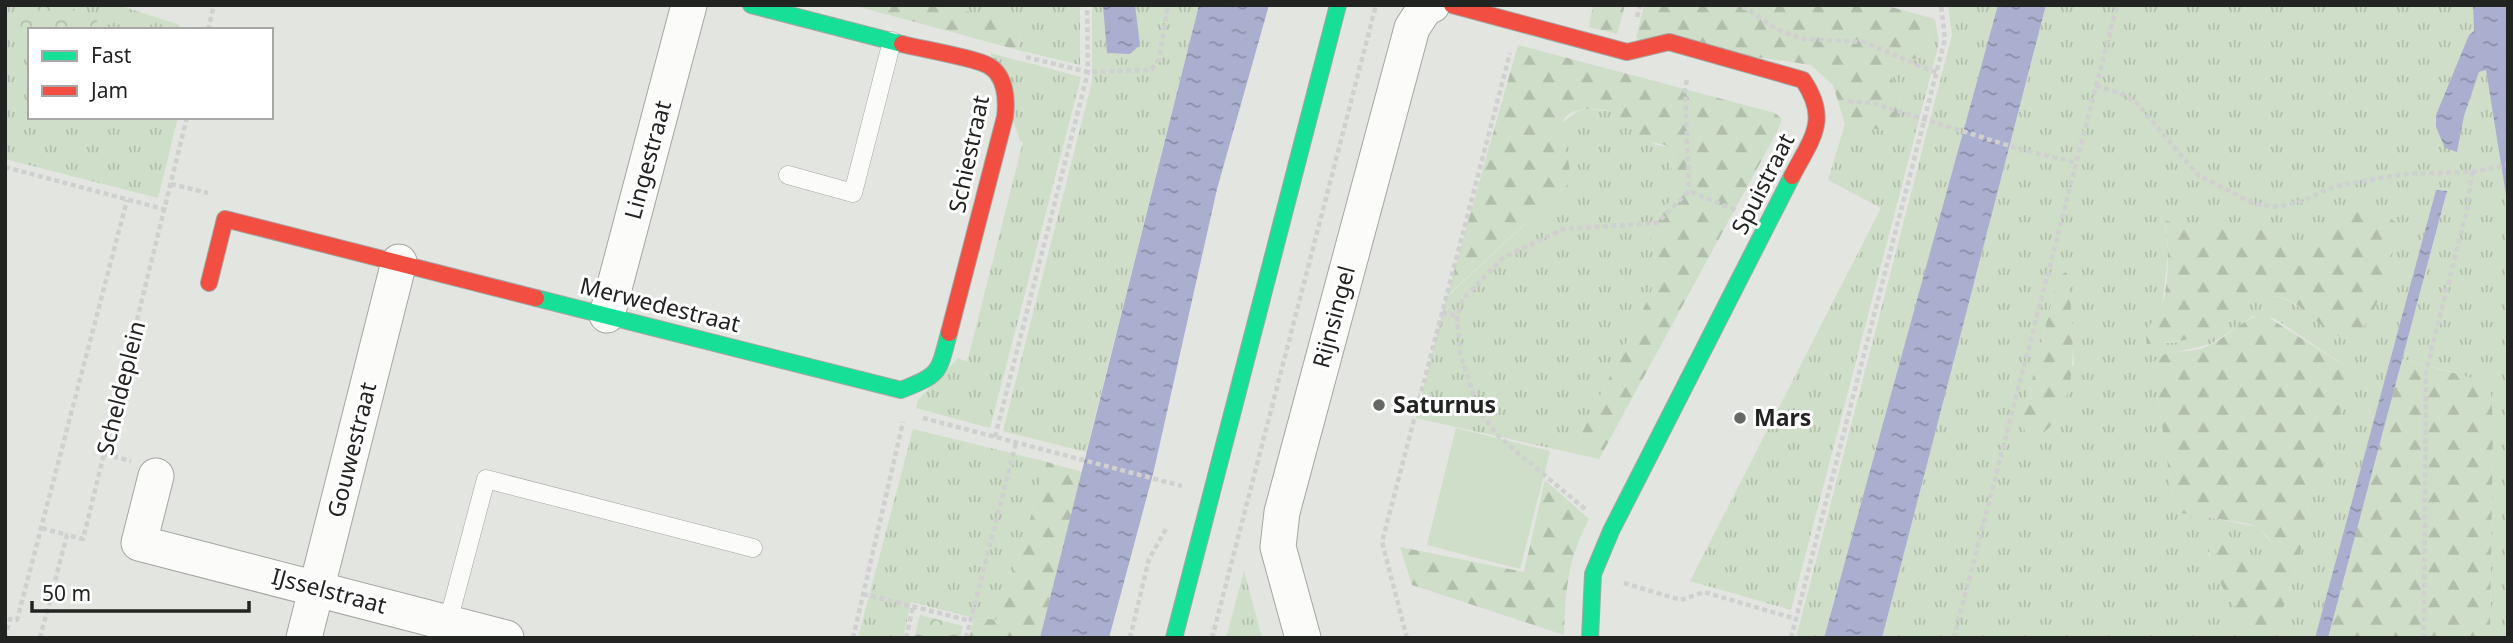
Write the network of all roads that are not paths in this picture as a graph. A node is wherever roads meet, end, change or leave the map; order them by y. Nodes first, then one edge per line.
1 (689, 5) edge
2 (751, 5) edge
3 (1339, 5) edge
4 (1432, 5) edge
5 (1452, 5) edge
6 (892, 41) junction
7 (788, 175) dead end
8 (399, 262) junction
9 (209, 283) dead end
10 (607, 315) junction
11 (901, 390) joint
12 (156, 476) dead end
13 (752, 548) dead end
14 (318, 587) junction
15 (448, 622) junction
16 (304, 638) edge
17 (506, 638) edge
18 (1174, 638) edge
19 (1303, 638) edge
20 (1590, 638) edge

1 - 10 street, Lingestraat
2 - 6 street, Schiestraat
3 - 18 street
4 - 19 street, Rijnsingel
5 - 20 street, Spuistraat
6 - 7 lane
6 - 11 street, Schiestraat
8 - 9 street, Merwedestraat
8 - 10 street, Merwedestraat
8 - 14 street, Gouwestraat
10 - 11 street, Merwedestraat
12 - 14 street, IJsselstraat
13 - 15 lane
14 - 15 street, IJsselstraat
14 - 16 street, Gouwestraat
15 - 17 street, IJsselstraat

